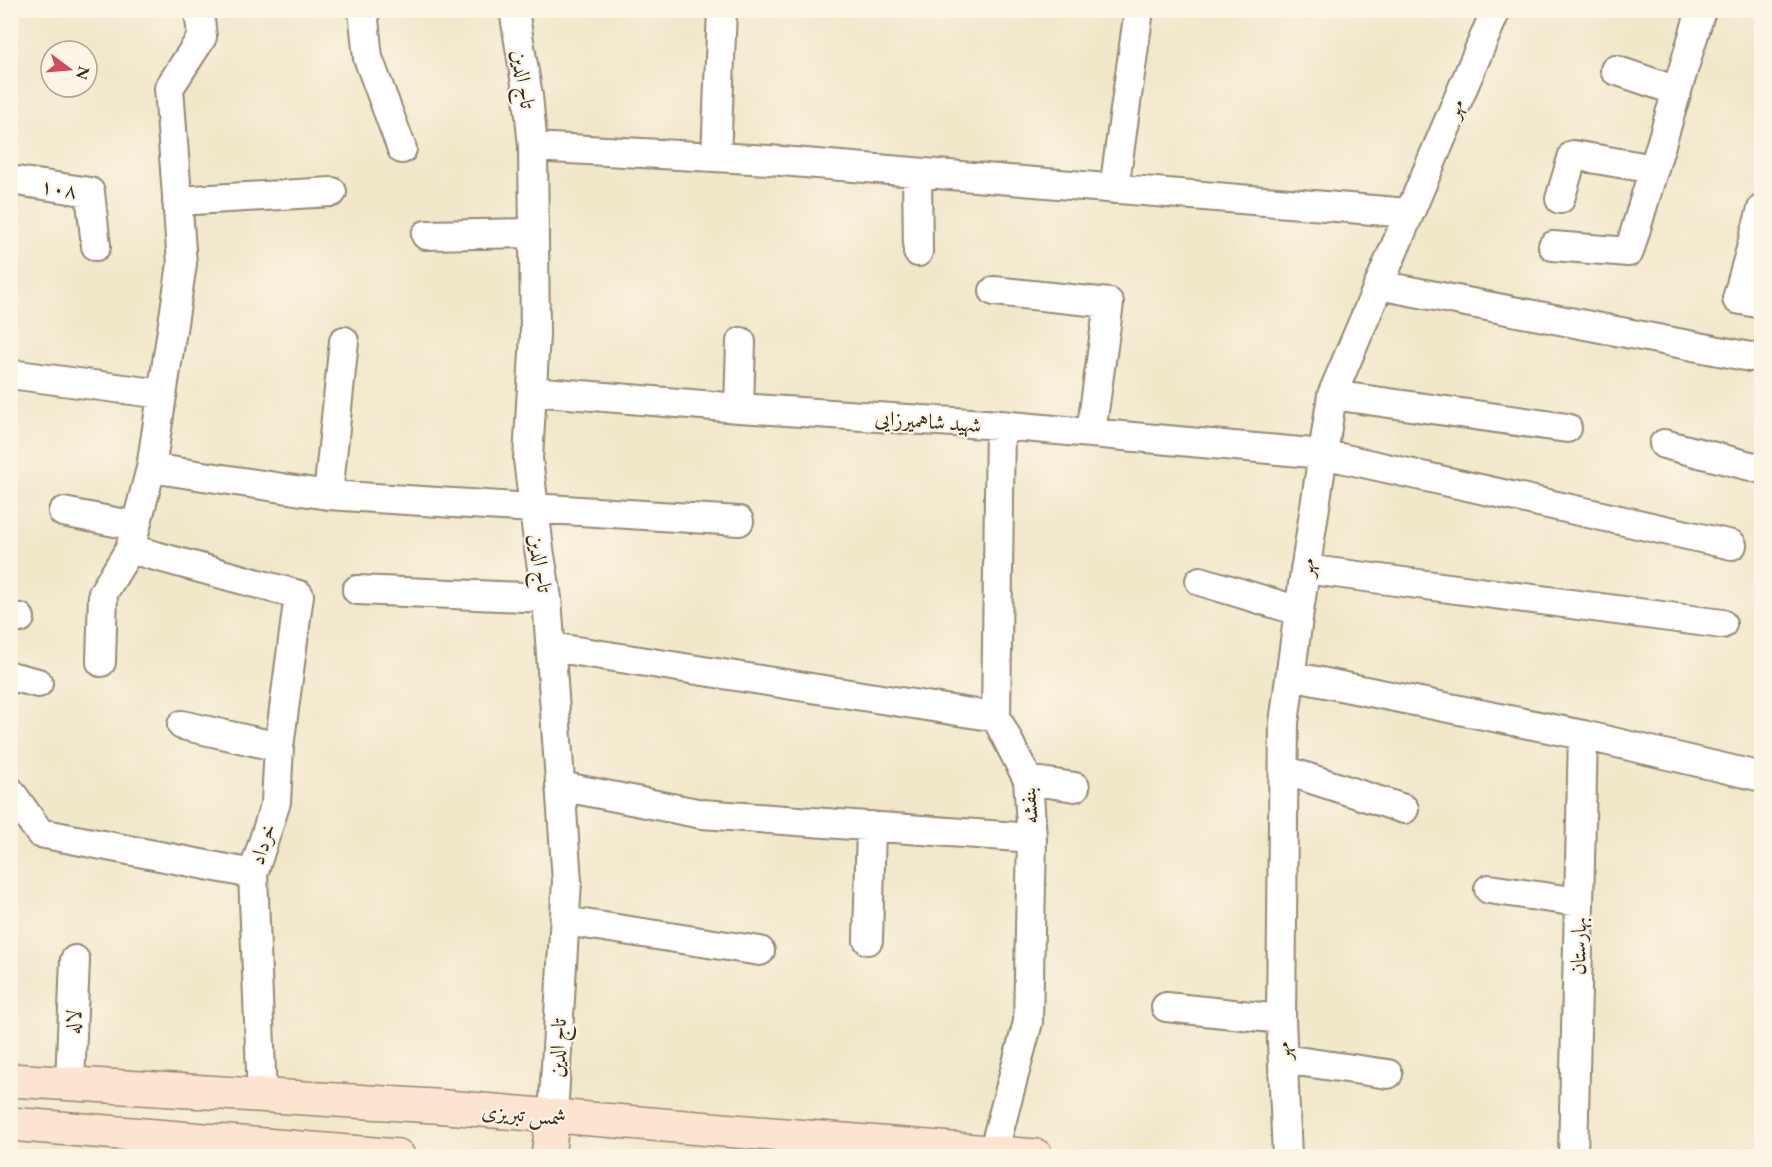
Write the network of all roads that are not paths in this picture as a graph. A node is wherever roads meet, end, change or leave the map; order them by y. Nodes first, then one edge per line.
1 (199, 10) edge
2 (363, 10) edge
3 (514, 10) edge
4 (722, 10) edge
5 (1139, 10) edge
6 (1496, 10) edge
7 (1701, 10) edge
8 (1616, 70) dead end
9 (1677, 91) junction
10 (533, 147) junction
11 (402, 149) dead end
12 (716, 157) junction
13 (1654, 169) junction
14 (916, 173) junction
15 (10, 180) edge
16 (1114, 189) junction
17 (332, 192) dead end
18 (1560, 199) dead end
19 (177, 201) junction
20 (1761, 209) edge
21 (1409, 213) junction
22 (534, 233) junction
23 (426, 235) dead end
24 (96, 246) dead end
25 (1553, 246) dead end
26 (918, 252) dead end
27 (1379, 285) junction
28 (994, 291) dead end
29 (1761, 304) edge
30 (344, 341) dead end
31 (741, 342) dead end
32 (1750, 357) dead end
33 (10, 374) edge
34 (532, 391) junction
35 (162, 394) junction
36 (1332, 395) junction
37 (739, 408) junction
38 (1000, 425) junction
39 (1567, 428) dead end
40 (1091, 434) junction
41 (1665, 444) dead end
42 (1323, 454) junction
43 (151, 468) junction
44 (1761, 469) edge
45 (328, 495) junction
46 (533, 508) junction
47 (63, 512) dead end
48 (739, 521) dead end
49 (133, 538) junction
50 (1732, 545) dead end
51 (1305, 569) junction
52 (1200, 581) dead end
53 (357, 590) dead end
54 (547, 598) junction
55 (1299, 611) junction
56 (1722, 624) dead end
57 (550, 646) junction
58 (101, 662) dead end
59 (10, 676) edge
60 (1291, 676) junction
61 (38, 683) dead end
62 (996, 717) junction
63 (183, 725) dead end
64 (1583, 735) junction
65 (279, 747) junction
66 (1284, 770) junction
67 (1761, 777) edge
68 (1028, 780) junction
69 (560, 786) junction
70 (1075, 787) dead end
71 (10, 791) edge
72 (1404, 808) dead end
73 (871, 826) junction
74 (1032, 838) junction
75 (253, 874) junction
76 (1489, 889) dead end
77 (1579, 902) junction
78 (565, 921) junction
79 (868, 940) dead end
80 (760, 951) dead end
81 (75, 960) dead end
82 (1166, 1007) dead end
83 (1281, 1019) junction
84 (1283, 1059) junction
85 (1388, 1074) dead end
86 (10, 1080) edge
87 (70, 1084) junction
88 (262, 1096) junction
89 (554, 1116) junction
90 (10, 1124) edge
91 (993, 1153) junction
92 (330, 1154) edge
93 (398, 1156) edge
94 (548, 1156) edge
95 (1036, 1156) edge
96 (1287, 1156) edge
97 (1573, 1156) edge

1 - 19 street
2 - 11 street
3 - 10 street, تاج الدین
4 - 12 street
5 - 16 street
6 - 21 street, مهر
7 - 9 street
8 - 9 street
9 - 13 street
10 - 12 street
10 - 22 street, تاج الدین
12 - 14 street
13 - 18 street
13 - 25 street
14 - 16 street
14 - 26 street
15 - 24 street, ۱۰۸
16 - 21 street
17 - 19 street
19 - 35 street
20 - 29 street
21 - 27 street, مهر
22 - 23 street
22 - 34 street, تاج الدین
27 - 32 street
27 - 36 street, مهر
28 - 40 street
30 - 45 street
31 - 37 street
33 - 35 street
34 - 37 street, شهید شاهمیرزایی
34 - 46 street, تاج الدین
35 - 43 street
36 - 39 street
36 - 42 street, مهر
37 - 38 street, شهید شاهمیرزایی
38 - 40 street, شهید شاهمیرزایی
38 - 62 street, بنفشه
40 - 42 street, شهید شاهمیرزایی
41 - 44 street
42 - 50 street, شهید شاهمیرزایی
42 - 51 street, مهر
43 - 45 street
43 - 49 street
45 - 46 street
46 - 48 street
46 - 54 street, تاج الدین
47 - 49 street
49 - 58 street
49 - 65 street, خرداد
51 - 55 street, مهر
51 - 56 street
52 - 55 street
53 - 54 street
54 - 57 street, تاج الدین
55 - 60 street, مهر
57 - 62 street
57 - 69 street, تاج الدین
59 - 61 street
60 - 64 street
60 - 66 street, مهر
62 - 68 street, بنفشه
63 - 65 street
64 - 67 street
64 - 77 street, بهارستان
65 - 75 street, خرداد
66 - 72 street
66 - 83 street, مهر
68 - 70 street
68 - 74 street, بنفشه
69 - 73 street
69 - 78 street, تاج الدین
71 - 75 street
73 - 74 street
73 - 79 street
74 - 91 street, بنفشه
75 - 88 street, خرداد
76 - 77 street
77 - 97 street, بهارستان
78 - 80 street
78 - 89 street, تاج الدین
81 - 87 street, لاله
82 - 83 street
83 - 84 street, مهر
84 - 85 street
84 - 96 street, مهر
86 - 87 main road, شمس تبریزی
87 - 88 main road, شمس تبریزی
88 - 89 main road, شمس تبریزی
89 - 91 main road, شمس تبریزی
89 - 94 main road
90 - 92 main road
91 - 95 main road, شمس تبریزی
92 - 93 main road

